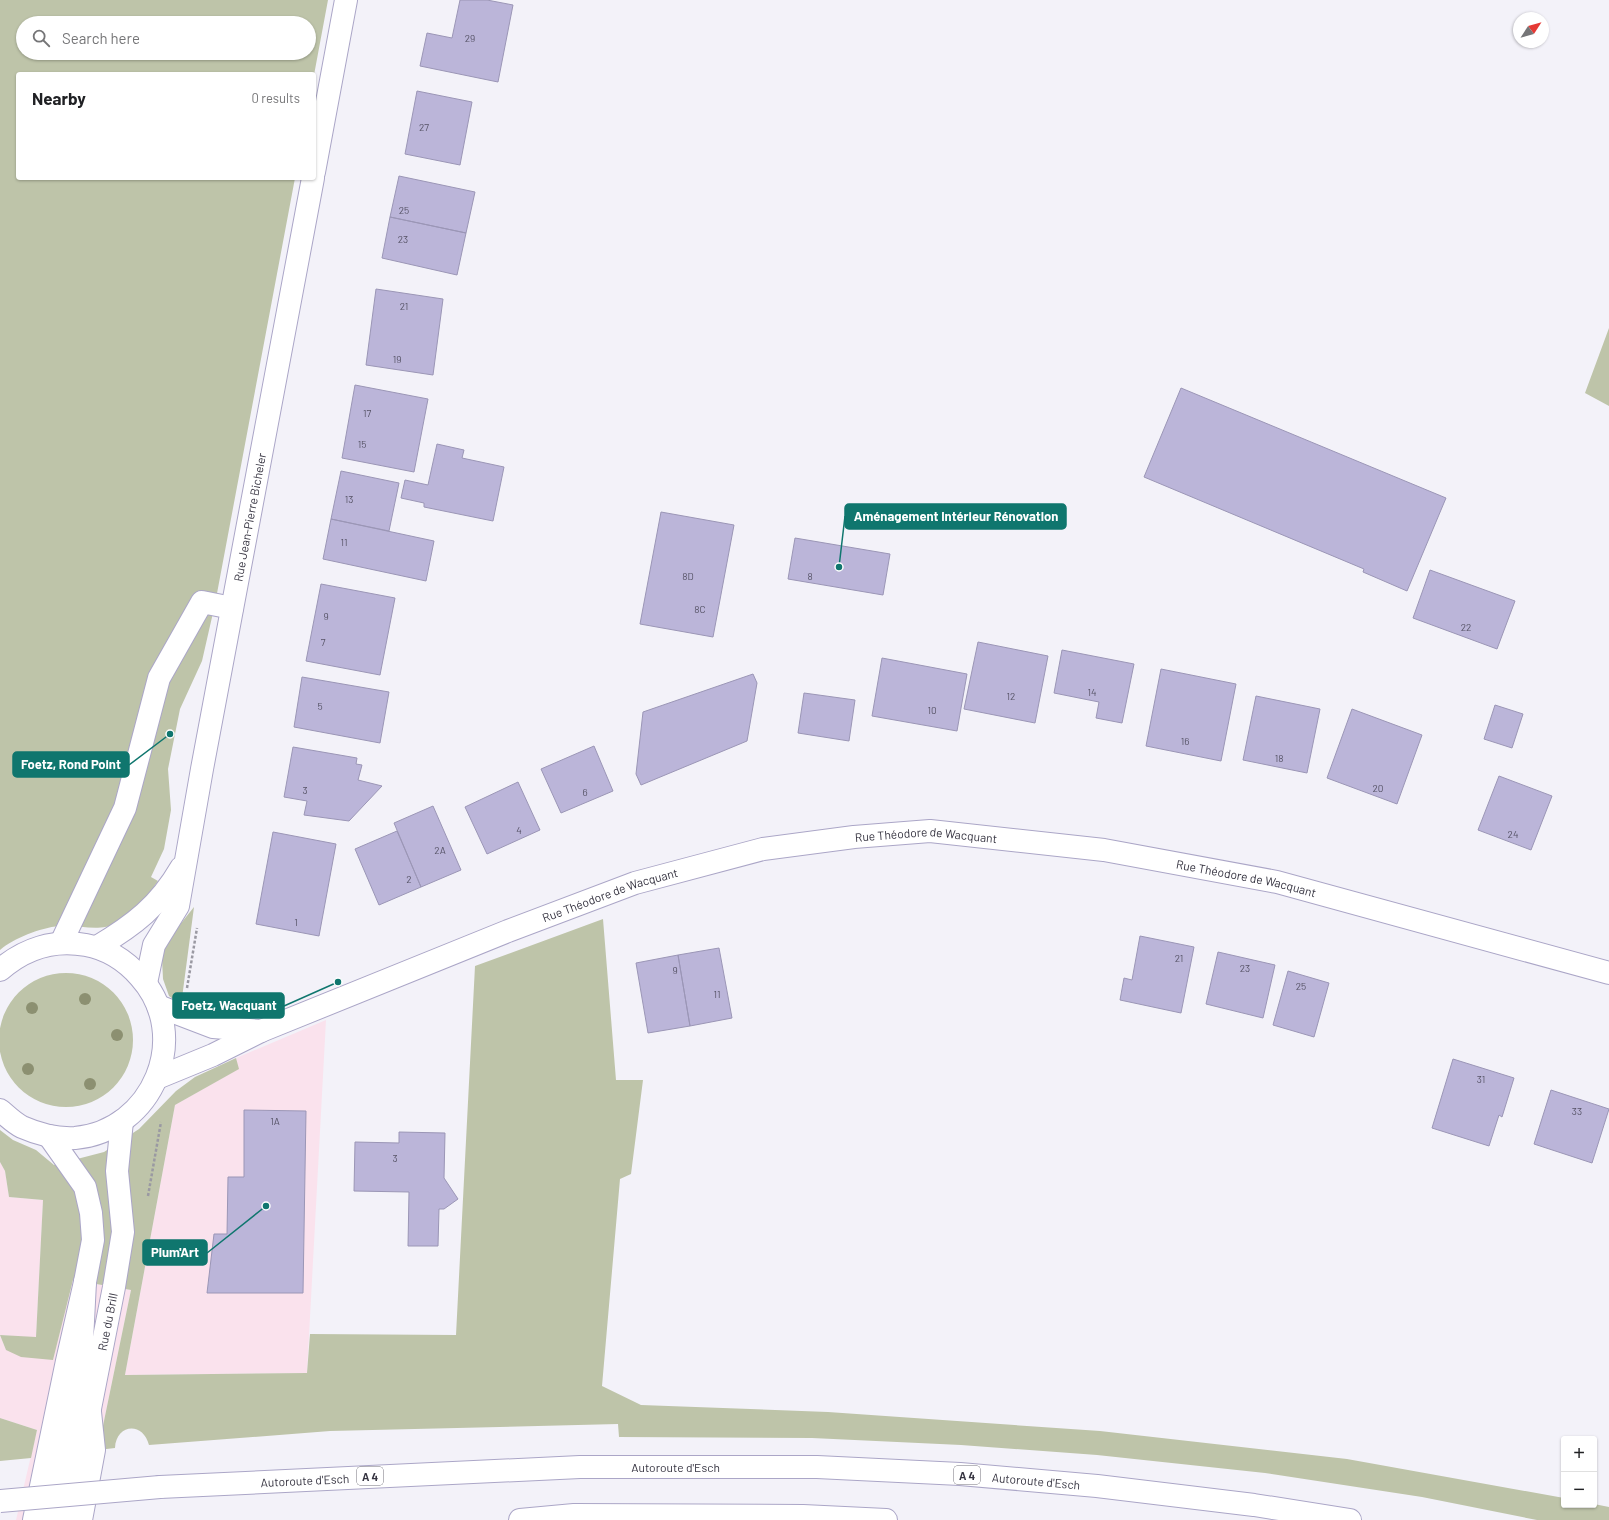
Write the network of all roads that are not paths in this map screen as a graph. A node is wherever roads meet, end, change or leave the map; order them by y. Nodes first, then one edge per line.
1 (346, 0) edge
2 (316, 161) edge
3 (313, 180) edge
4 (232, 608) junction
5 (188, 856) junction
6 (61, 943) junction
7 (97, 947) junction
8 (0, 970) edge
9 (1609, 973) edge
10 (146, 983) junction
11 (158, 1006) junction
12 (261, 1031) junction
13 (157, 1078) junction
14 (0, 1110) edge
15 (122, 1121) junction
16 (49, 1136) junction
17 (85, 1282) junction
18 (90, 1412) junction
19 (0, 1501) edge
20 (34, 1520) edge
21 (49, 1520) edge
22 (68, 1520) edge
23 (81, 1520) edge
24 (520, 1520) edge
25 (886, 1520) edge
26 (1350, 1520) edge

1 - 2 main road
3 - 4 main road, Rue Jean-Pierre Bicheler
4 - 5 main road, Rue Jean-Pierre Bicheler
4 - 6 main road
5 - 7 main road, Rue Jean-Pierre Bicheler
5 - 10 main road, Rue Jean-Pierre Bicheler
6 - 7 main road
6 - 8 main road
7 - 10 main road
9 - 12 main road, Rue Théodore de Wacquant
10 - 11 main road
11 - 12 main road, Rue Théodore de Wacquant
11 - 13 main road
12 - 13 main road, Rue Théodore de Wacquant
13 - 15 main road
14 - 16 main road
15 - 16 main road
15 - 18 main road, Rue du Brill
16 - 17 main road
17 - 20 main road
17 - 21 main road
18 - 22 main road, Rue du Brill
18 - 23 main road
19 - 26 main road, Autoroute d'Esch / A 4, bridge
24 - 25 main road

